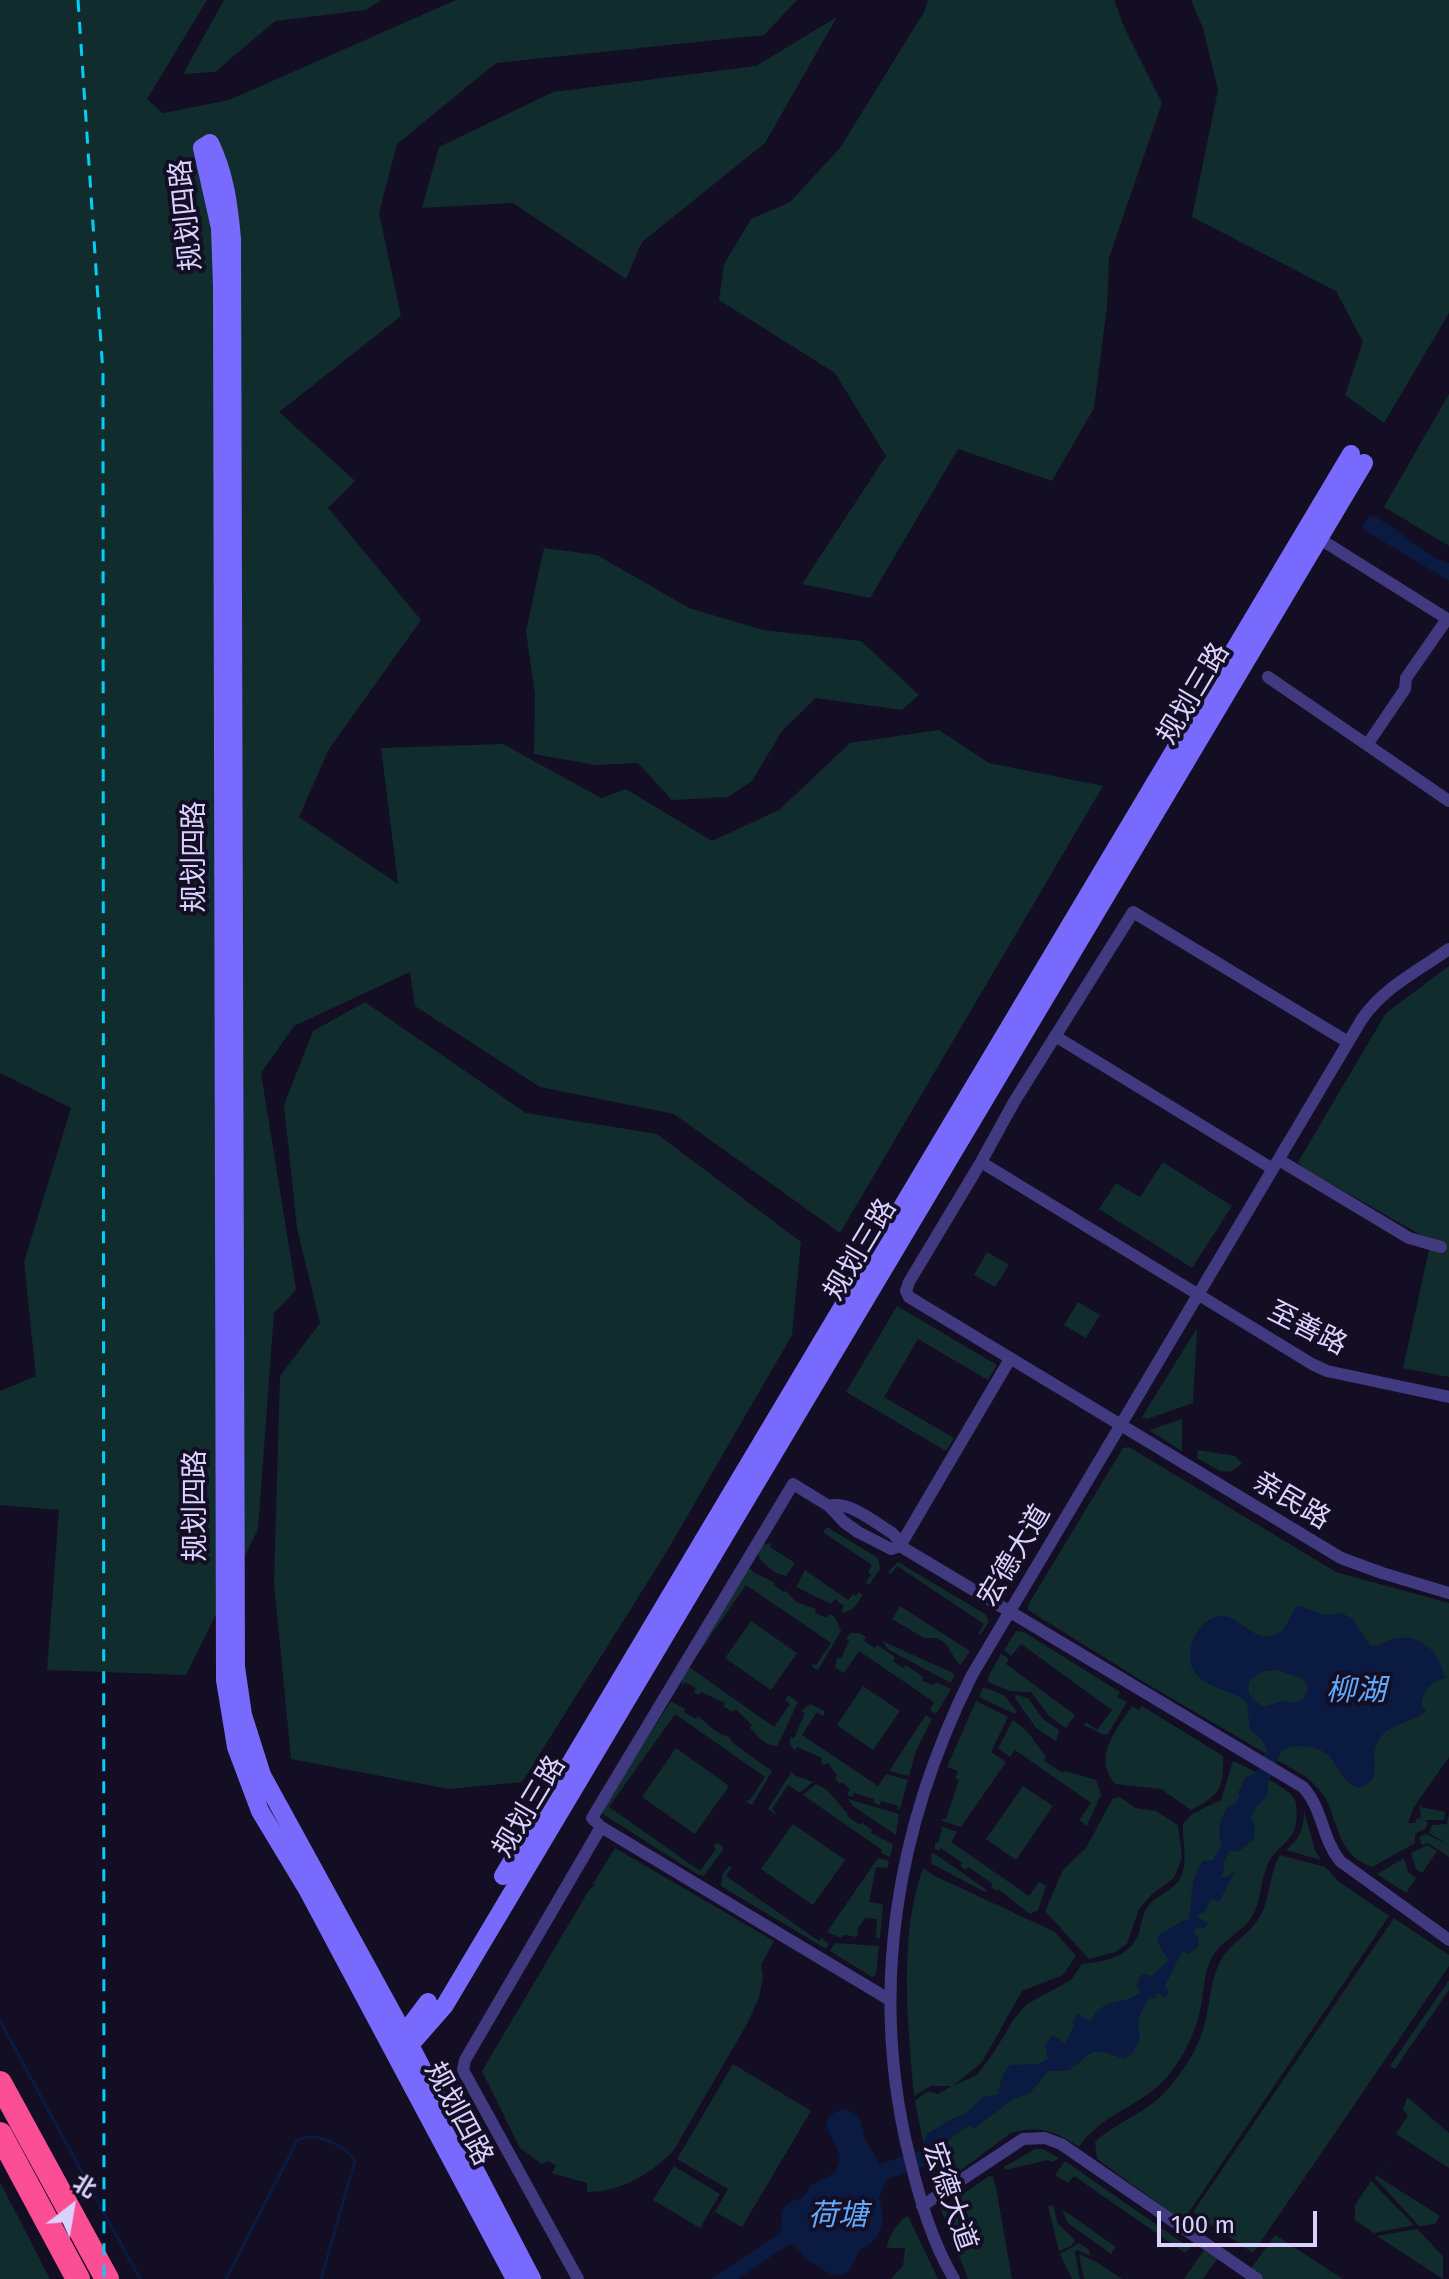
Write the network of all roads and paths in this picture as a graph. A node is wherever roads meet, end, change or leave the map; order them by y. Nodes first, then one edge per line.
1 (1320, 539) junction
2 (1448, 619) edge
3 (1268, 677) dead end
4 (1367, 745) junction
5 (1449, 801) edge
6 (1449, 949) edge
7 (1055, 1036) junction
8 (1348, 1042) junction
9 (948, 1144) junction
10 (981, 1162) junction
11 (1276, 1164) junction
12 (1441, 1247) dead end
13 (1198, 1296) junction
14 (1010, 1359) junction
15 (1449, 1397) edge
16 (1120, 1427) junction
17 (900, 1546) junction
18 (1449, 1593) edge
19 (1009, 1612) junction
20 (601, 1827) junction
21 (503, 1876) dead end
22 (1449, 1940) edge
23 (890, 2000) junction
24 (428, 2002) dead end
25 (399, 2044) junction
26 (0, 2083) edge
27 (0, 2134) edge
28 (922, 2206) junction
29 (78, 2279) edge
30 (107, 2279) edge
31 (515, 2279) edge
32 (532, 2279) edge
33 (578, 2279) edge
34 (954, 2279) edge
35 (1257, 2279) edge

1 - 2 street
1 - 9 main road, 规划三路
1 - 9 main road, 规划三路
2 - 4 street
3 - 4 street
4 - 5 street
6 - 8 street, 宏德大道
7 - 8 street
7 - 10 street
7 - 11 street
8 - 11 street, 宏德大道
9 - 21 main road, 规划三路
9 - 25 main road, 规划三路
10 - 13 street, 至善路
10 - 14 street, 亲民路
11 - 12 street
11 - 13 street, 宏德大道
13 - 15 street, 至善路
13 - 16 street, 宏德大道
14 - 16 street, 亲民路
14 - 17 street
16 - 18 street, 亲民路
16 - 19 street, 宏德大道
17 - 19 street
17 - 20 street
19 - 22 street
19 - 23 street, 宏德大道
20 - 23 street
20 - 33 street
23 - 28 street, 宏德大道
24 - 25 main road
25 - 25 main road, 规划四路
25 - 31 main road, 规划四路
25 - 32 main road, 规划四路
26 - 30 highway
27 - 29 highway
28 - 34 street, 宏德大道
28 - 35 street

